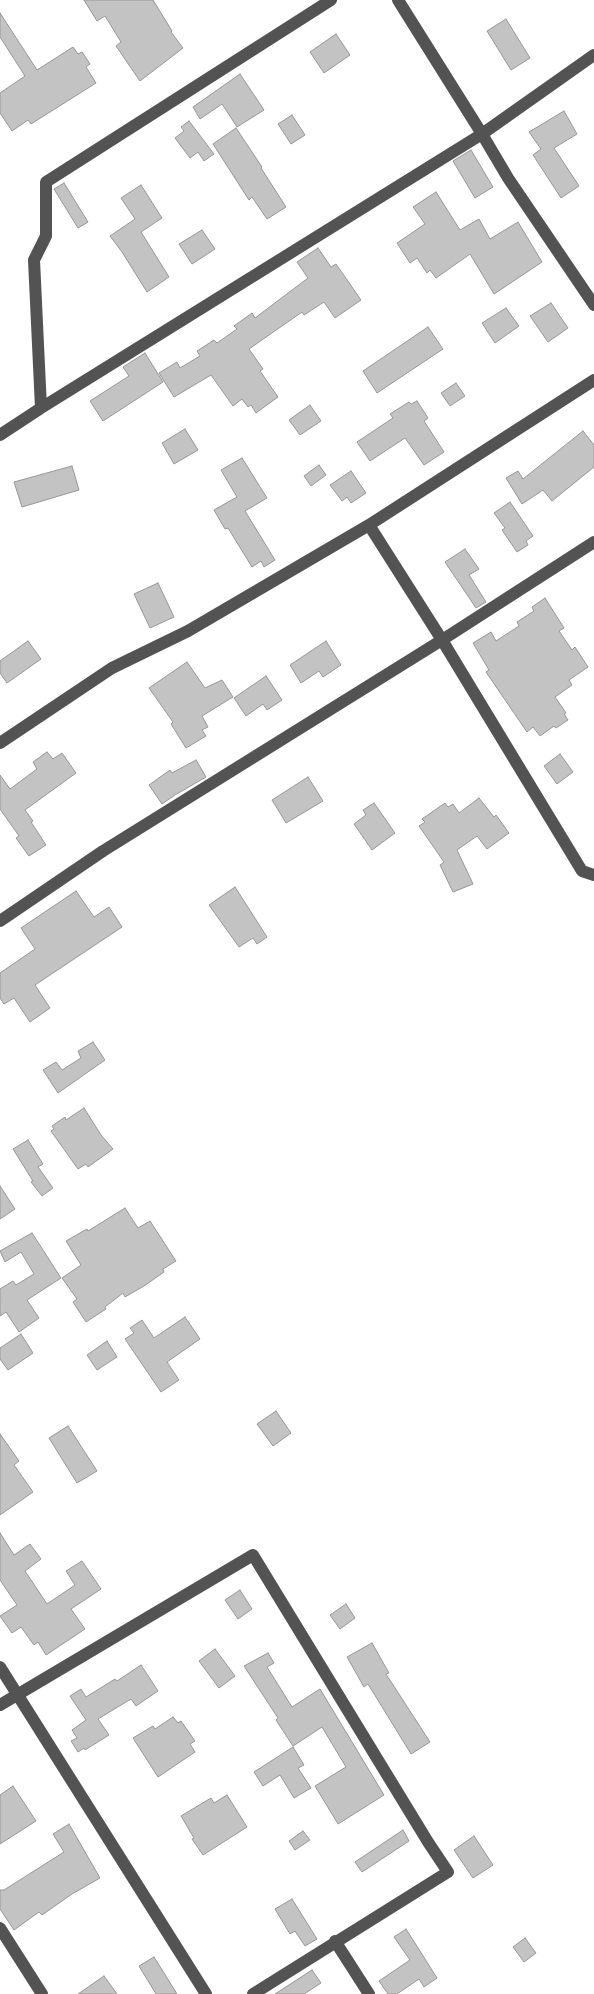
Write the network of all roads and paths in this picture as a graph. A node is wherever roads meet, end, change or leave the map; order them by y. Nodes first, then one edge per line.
1 (331, 0) edge
2 (398, 0) edge
3 (594, 55) edge
4 (482, 134) junction
5 (594, 305) edge
6 (594, 380) edge
7 (41, 408) junction
8 (0, 435) edge
9 (369, 525) junction
10 (594, 542) edge
11 (442, 640) junction
12 (0, 743) edge
13 (594, 874) edge
14 (0, 921) edge
15 (0, 1667) edge
16 (17, 1694) junction
17 (0, 1705) edge
18 (0, 1928) edge
19 (335, 1941) junction
20 (42, 1994) edge
21 (206, 1994) edge
22 (253, 1994) edge
23 (369, 1994) edge

1 - 7 street
2 - 4 street
3 - 4 street
4 - 5 street
4 - 7 street
6 - 9 street
7 - 8 street
9 - 11 street
9 - 12 street
10 - 11 street
11 - 13 street
11 - 14 street
15 - 16 street
16 - 17 street
16 - 19 street
16 - 21 street
18 - 20 street
19 - 22 street
19 - 23 street

